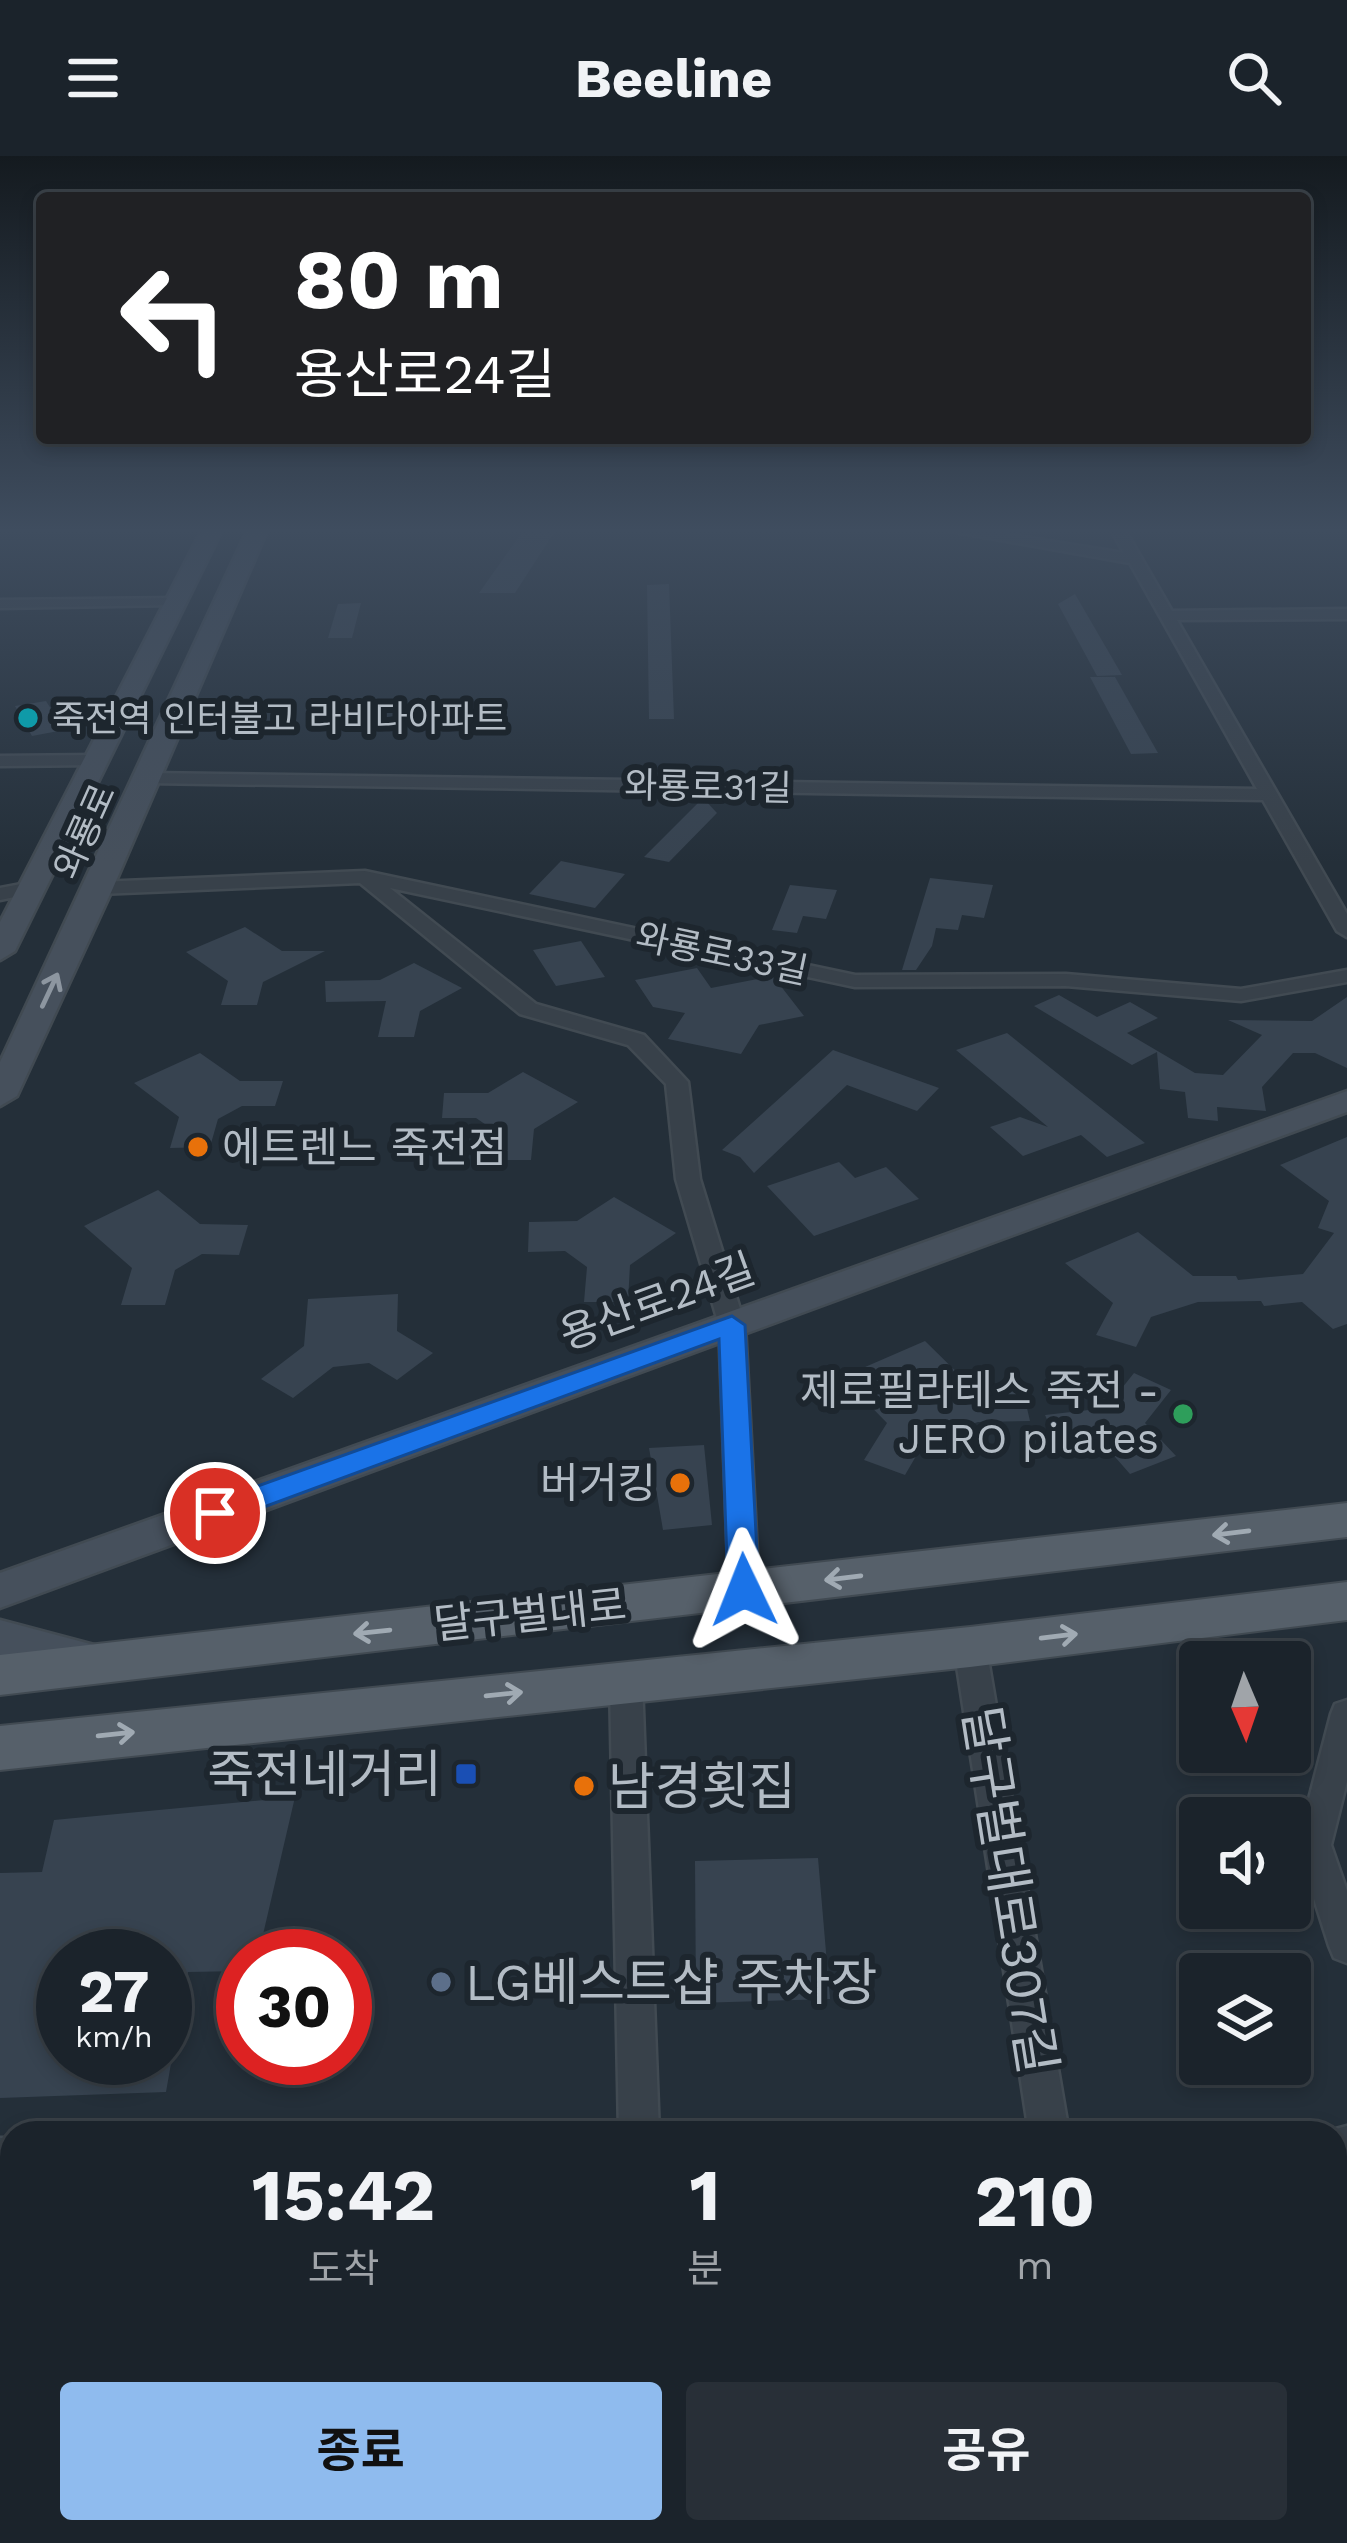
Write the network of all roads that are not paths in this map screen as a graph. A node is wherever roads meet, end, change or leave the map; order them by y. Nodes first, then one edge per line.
1 (155, 639) edge
2 (209, 639) edge
3 (1179, 639) edge
4 (98, 760) junction
5 (0, 761) edge
6 (148, 778) junction
7 (1268, 795) junction
8 (365, 877) junction
9 (32, 888) junction
10 (99, 888) junction
11 (0, 894) edge
12 (1347, 931) edge
13 (0, 951) edge
14 (1347, 976) edge
15 (0, 1096) edge
16 (1347, 1102) edge
17 (732, 1325) junction
18 (1347, 1520) edge
19 (744, 1590) junction
20 (0, 1591) edge
21 (1347, 1601) edge
22 (0, 1638) edge
23 (970, 1647) junction
24 (98, 1663) junction
25 (0, 1675) edge
26 (626, 1682) junction
27 (1347, 1714) edge
28 (9, 1750) edge
29 (1347, 1946) edge
30 (639, 2121) edge
31 (1047, 2121) edge

1 - 4 main road, 와룡로
2 - 6 main road, 와룡로
3 - 7 street
4 - 5 street
4 - 9 main road, 와룡로
6 - 7 street, 와룡로31길
6 - 10 main road, 와룡로
7 - 12 street
8 - 10 street, 와룡로33길
8 - 14 street, 와룡로33길
8 - 17 street
9 - 11 street
9 - 13 main road, 와룡로
15 -> 10 main road, 와룡로
16 - 17 main road, 용산로24길
17 - 19 street
17 - 20 main road, 용산로24길
18 -> 19 main road, 달구벌대로
19 -> 24 main road, 달구벌대로
23 -> 21 main road, 달구벌대로
22 - 24 main road
23 - 26 main road, 달구벌대로
23 - 31 street, 달구벌대로307길
24 - 25 main road, 달구벌대로
28 -> 26 main road, 달구벌대로
26 - 30 street
27 - 29 street

